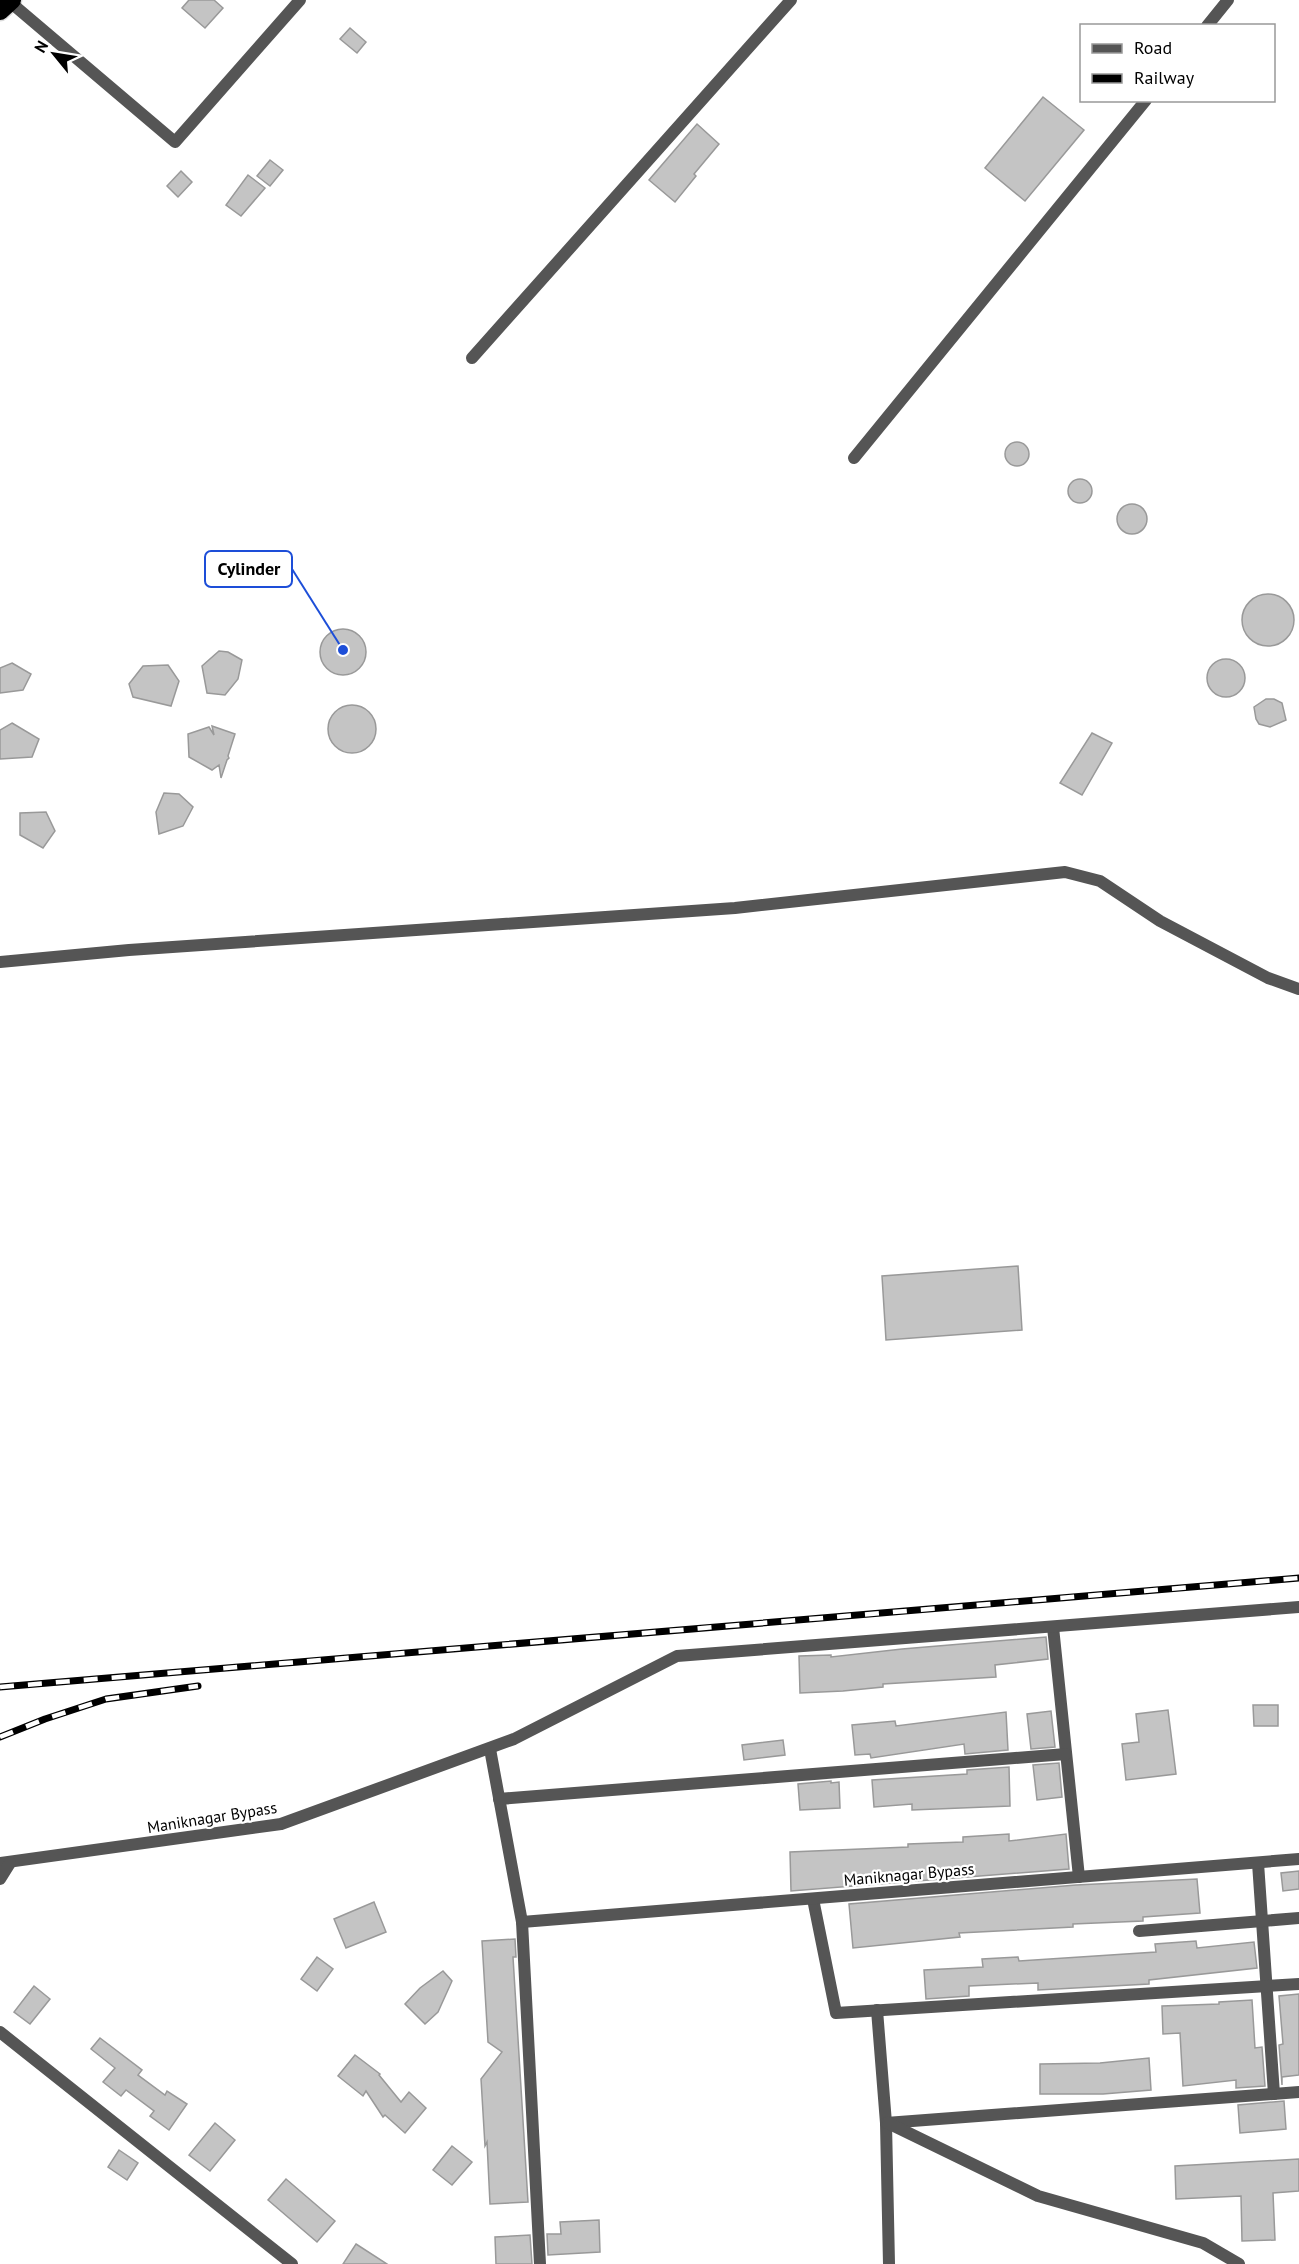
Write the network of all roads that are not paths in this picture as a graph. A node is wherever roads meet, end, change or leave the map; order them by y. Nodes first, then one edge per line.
1 (300, 0) edge
2 (791, 0) edge
3 (1228, 0) edge
4 (7, 4) edge
5 (1209, 24) edge
6 (1144, 102) edge
7 (472, 357) dead end
8 (854, 458) dead end
9 (0, 962) edge
10 (1299, 989) edge
11 (1299, 1607) edge
12 (1053, 1627) junction
13 (490, 1749) junction
14 (1066, 1754) junction
15 (500, 1799) junction
16 (1299, 1859) edge
17 (5, 1863) edge
18 (1258, 1863) junction
19 (1079, 1877) junction
20 (0, 1879) edge
21 (813, 1899) junction
22 (1299, 1918) edge
23 (1262, 1921) junction
24 (522, 1922) junction
25 (1139, 1931) dead end
26 (1299, 1984) edge
27 (1267, 1986) junction
28 (877, 2010) junction
29 (0, 2032) edge
30 (1299, 2092) edge
31 (1274, 2094) junction
32 (886, 2122) junction
33 (292, 2264) edge
34 (540, 2264) edge
35 (889, 2264) edge
36 (1239, 2264) edge

1 - 4 street
2 - 7 street
3 - 5 street
6 - 8 street
9 - 10 street
11 - 12 street, Maniknagar Bypass
12 - 13 street, Maniknagar Bypass
12 - 14 street
13 - 15 street
13 - 17 street, Maniknagar Bypass
14 - 15 street
14 - 19 street
15 - 24 street
16 - 18 street, Maniknagar Bypass
17 - 20 street
18 - 19 street, Maniknagar Bypass
18 - 23 street
19 - 21 street, Maniknagar Bypass
21 - 24 street, Maniknagar Bypass
21 - 28 street
22 - 23 street
23 - 25 street
23 - 27 street
24 - 34 street
26 - 27 street
27 - 28 street
27 - 31 street
28 - 32 street
29 - 33 street
30 - 31 street
31 - 32 street
32 - 35 street
32 - 36 street

